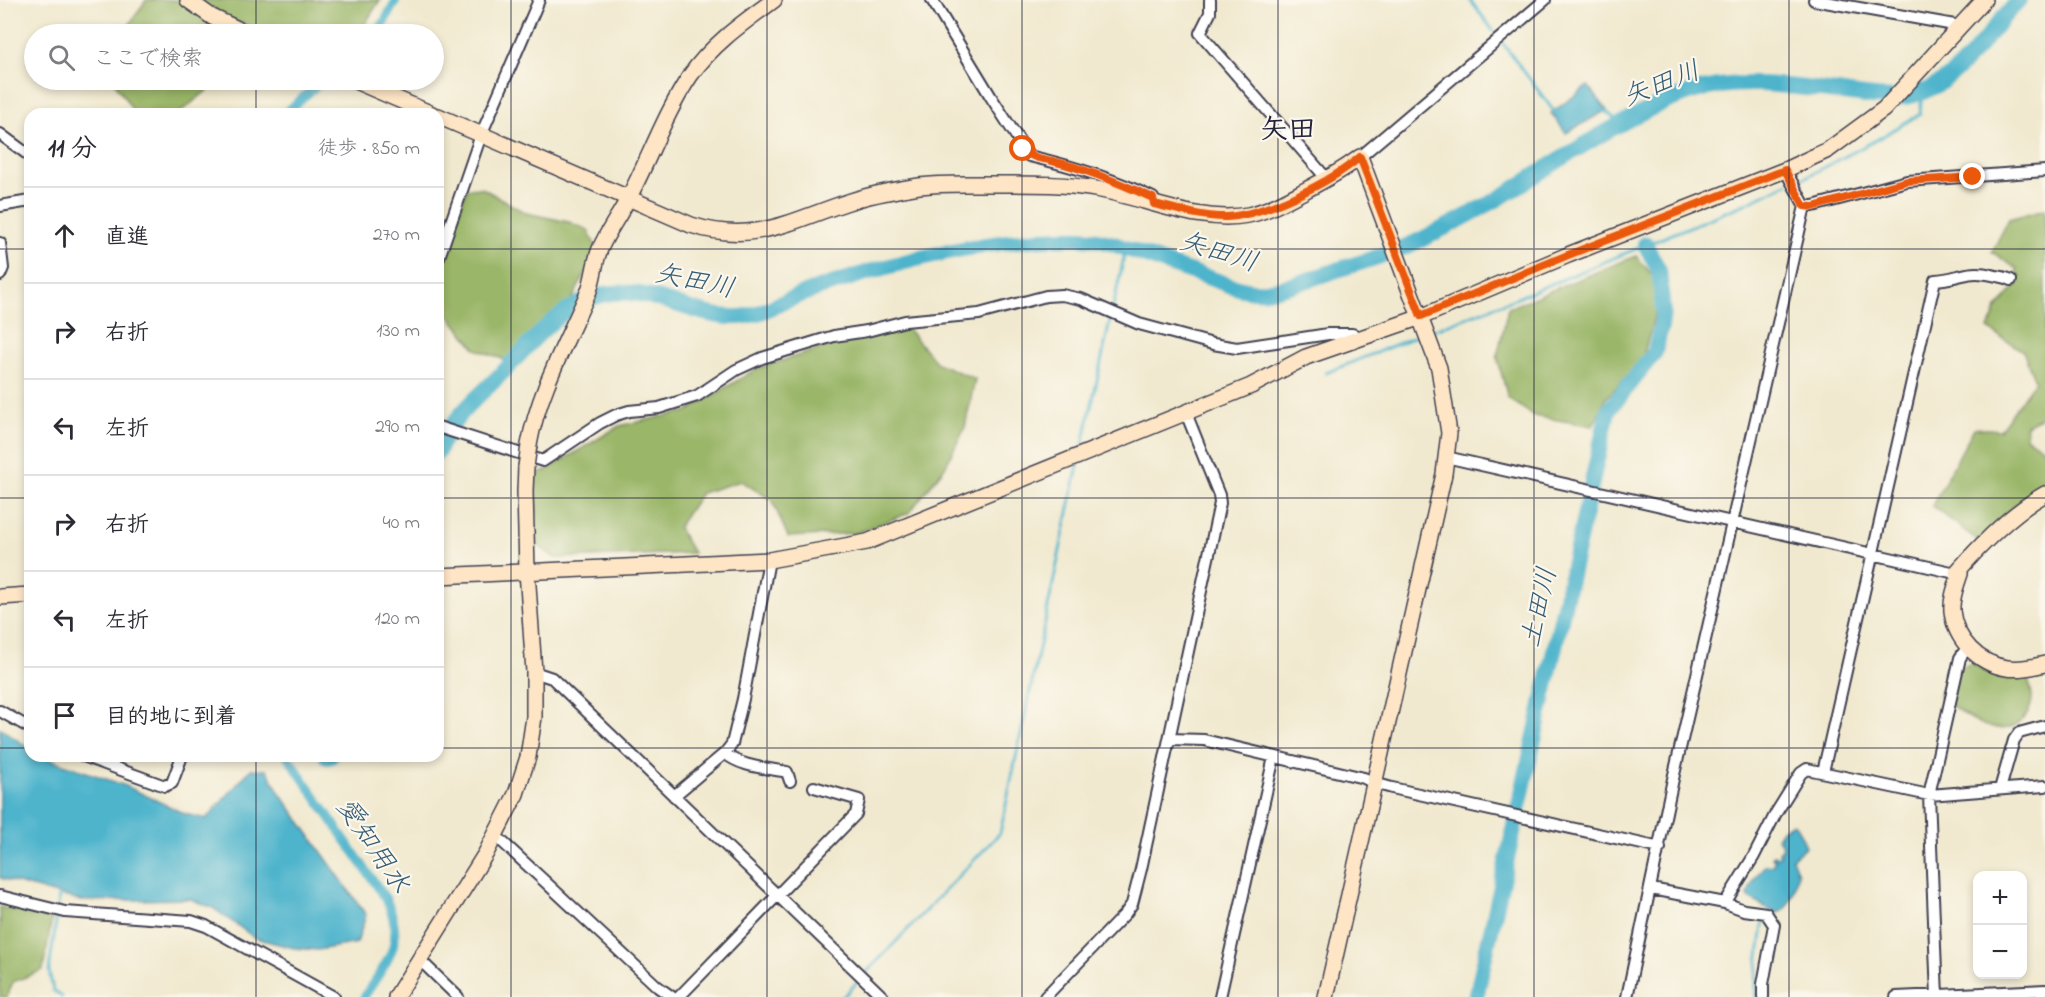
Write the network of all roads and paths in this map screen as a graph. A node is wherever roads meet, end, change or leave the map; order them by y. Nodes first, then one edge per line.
1 (188, 0) edge
2 (539, 0) edge
3 (774, 0) edge
4 (932, 0) edge
5 (1210, 0) edge
6 (1545, 0) edge
7 (1814, 0) edge
8 (1984, 0) edge
9 (1836, 2) edge
10 (227, 24) edge
11 (1960, 26) junction
12 (376, 90) edge
13 (418, 108) edge
14 (444, 119) edge
15 (0, 134) edge
16 (481, 135) junction
17 (24, 152) edge
18 (1360, 157) junction
19 (1785, 170) junction
20 (2045, 171) edge
21 (1327, 179) junction
22 (628, 198) junction
23 (24, 202) edge
24 (1154, 204) junction
25 (1804, 206) junction
26 (0, 207) edge
27 (0, 243) edge
28 (444, 243) edge
29 (0, 275) edge
30 (2011, 280) dead end
31 (1421, 316) junction
32 (1362, 338) junction
33 (1186, 413) junction
34 (444, 429) edge
35 (1446, 457) junction
36 (2045, 494) edge
37 (1734, 522) junction
38 (1873, 553) junction
39 (769, 560) junction
40 (527, 571) junction
41 (1960, 574) junction
42 (444, 576) edge
43 (24, 595) edge
44 (0, 597) edge
45 (1968, 646) junction
46 (2045, 664) edge
47 (534, 672) junction
48 (0, 711) edge
49 (24, 725) edge
50 (2045, 726) edge
51 (1169, 739) junction
52 (725, 753) junction
53 (1274, 757) junction
54 (99, 762) edge
55 (180, 762) edge
56 (1824, 772) junction
57 (790, 781) dead end
58 (1374, 783) junction
59 (2045, 786) edge
60 (814, 788) dead end
61 (2000, 789) junction
62 (1929, 795) junction
63 (674, 796) junction
64 (495, 835) junction
65 (1660, 848) junction
66 (1651, 889) junction
67 (0, 896) edge
68 (778, 896) junction
69 (1725, 903) junction
70 (419, 959) junction
71 (2045, 990) edge
72 (1937, 996) edge
73 (334, 997) edge
74 (396, 997) edge
75 (458, 997) edge
76 (672, 997) edge
77 (679, 997) edge
78 (883, 997) edge
79 (1045, 997) edge
80 (1220, 997) edge
81 (1326, 997) edge
82 (1627, 997) edge
83 (1763, 997) edge
84 (1896, 997) edge

1 - 10 street
2 - 16 street
3 - 22 street
4 - 24 street
5 - 21 street
6 - 18 street
7 - 9 street
8 - 11 street
9 - 11 street
11 - 19 street
12 - 13 street
14 - 16 street
15 - 17 street
16 - 22 street
16 - 28 street
18 - 21 street
18 - 31 street
19 - 25 street
19 - 31 street
20 - 25 street
21 - 24 street
22 - 24 street
22 - 40 street, bridge
23 - 26 street
25 - 37 street
27 - 29 street
30 - 38 street
31 - 32 street
31 - 35 street
32 - 33 street
32 - 34 street
33 - 39 street
33 - 51 street
35 - 37 street
35 - 58 street
36 - 41 street
37 - 38 street
37 - 65 street
38 - 41 street
38 - 56 street
39 - 40 street
39 - 52 street
40 - 42 street
40 - 47 street
41 - 45 street
43 - 44 street
45 - 46 street
45 - 62 street
47 - 63 street
47 - 64 street
48 - 49 street
50 - 61 street
51 - 53 street
51 - 79 street
52 - 57 street
52 - 63 street
53 - 58 street
53 - 80 street
54 - 55 street
56 - 62 street
56 - 69 street
58 - 65 street
58 - 81 street
59 - 61 street
60 - 68 street
61 - 62 street
62 - 72 street
63 - 68 street
64 - 70 street
64 - 76 street
65 - 66 street
66 - 69 street
66 - 82 street
67 - 73 street
68 - 77 street
68 - 78 street
69 - 83 street
70 - 74 street
70 - 75 street
71 - 72 street
72 - 84 street

